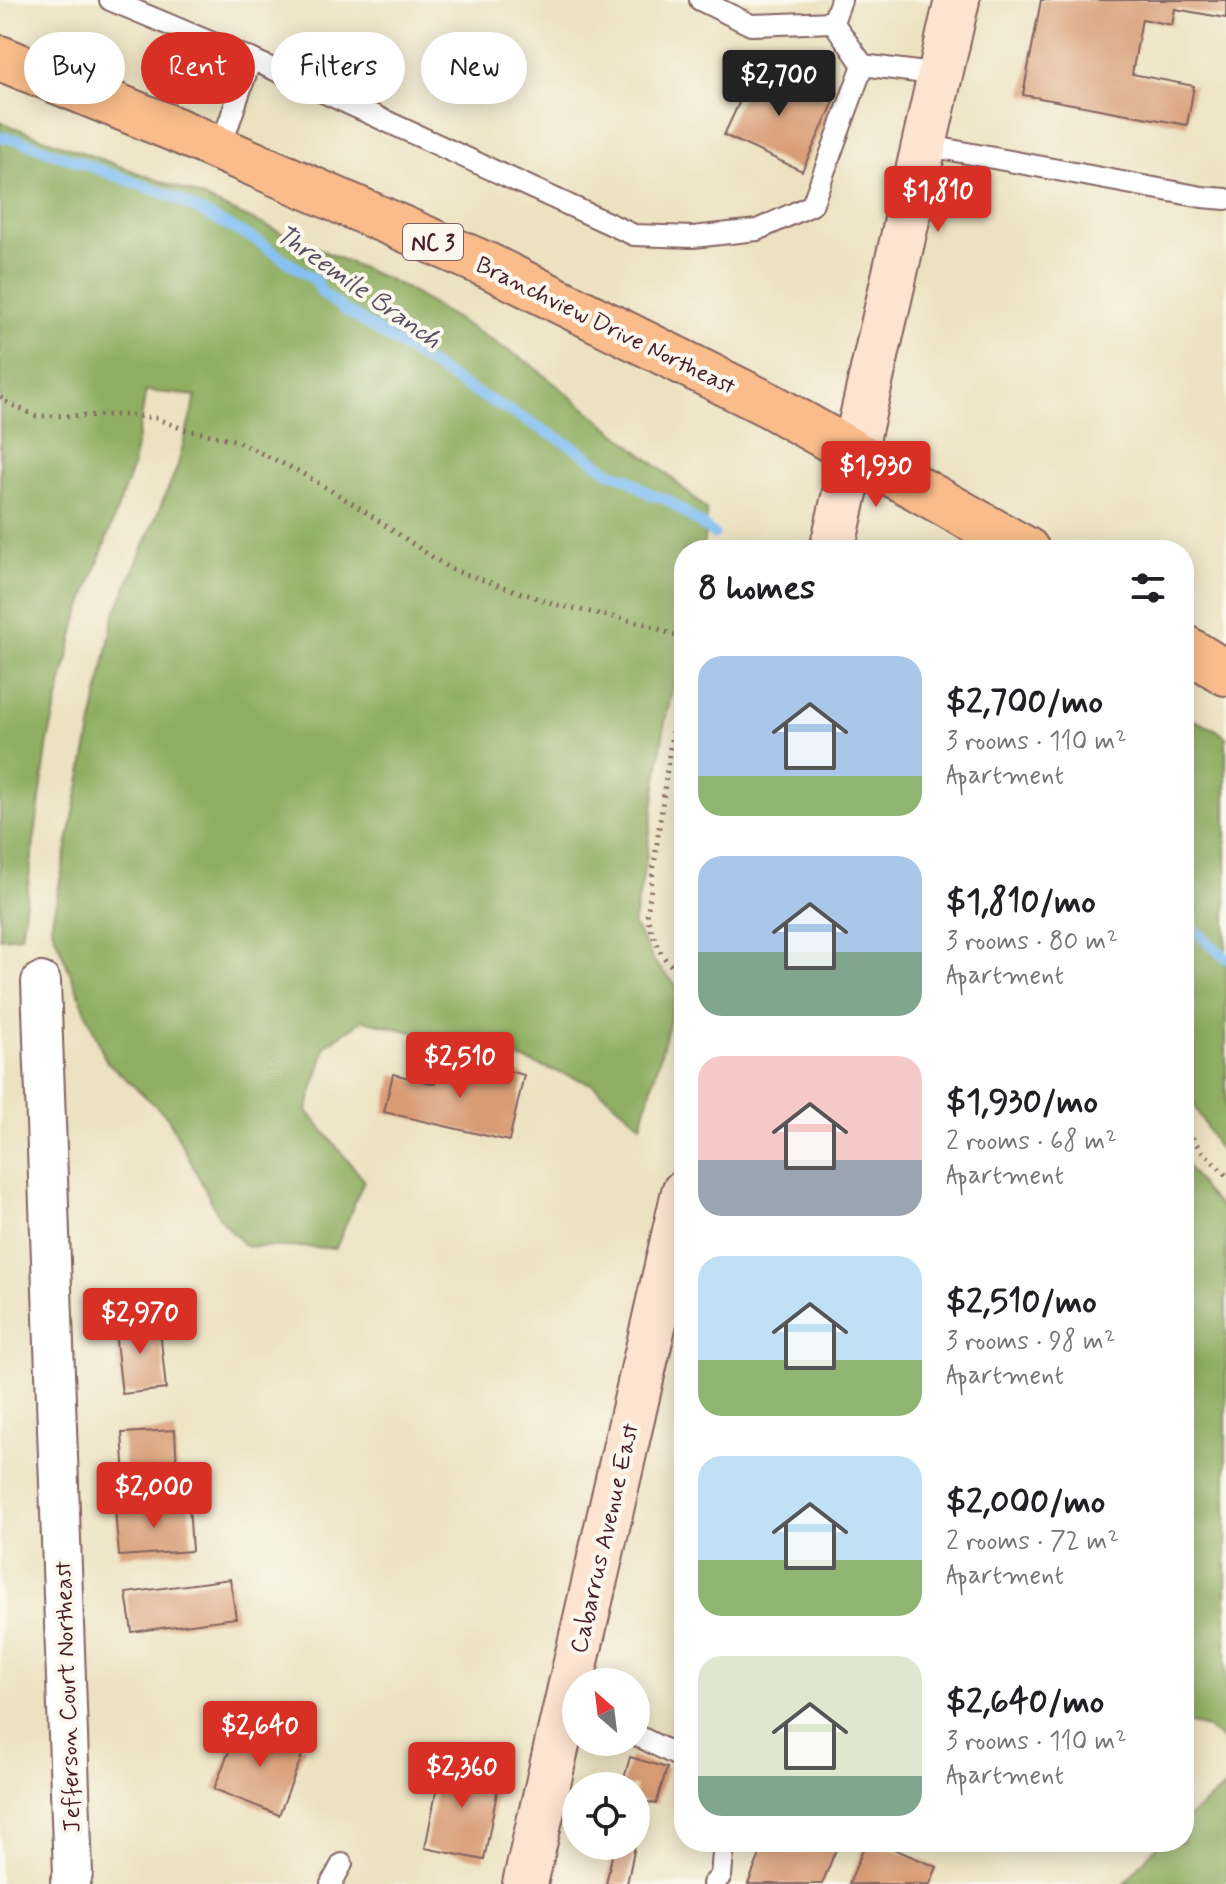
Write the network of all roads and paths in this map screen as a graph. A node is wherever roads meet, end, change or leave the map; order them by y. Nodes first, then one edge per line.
1 (110, 0) edge
2 (700, 0) edge
3 (841, 0) edge
4 (957, 0) edge
5 (833, 22) junction
6 (186, 32) edge
7 (0, 58) edge
8 (255, 61) edge
9 (863, 65) junction
10 (940, 75) junction
11 (236, 104) edge
12 (924, 145) junction
13 (220, 149) junction
14 (1226, 199) edge
15 (0, 397) edge
16 (854, 453) junction
17 (834, 540) edge
18 (1009, 540) edge
19 (674, 637) edge
20 (1194, 653) edge
21 (1226, 673) edge
22 (674, 716) edge
23 (674, 969) edge
24 (41, 982) dead end
25 (1194, 1140) edge
26 (1226, 1175) edge
27 (674, 1237) edge
28 (579, 1668) edge
29 (562, 1738) edge
30 (650, 1742) edge
31 (674, 1754) edge
32 (723, 1852) edge
33 (342, 1864) dead end
34 (70, 1884) edge
35 (331, 1884) edge
36 (525, 1884) edge
37 (713, 1884) edge

1 - 6 lane
2 - 5 lane
3 - 5 lane
4 - 10 main road
5 - 9 lane
7 - 13 main road, Branchview Drive Northeast / NC 3
8 - 9 lane
9 - 10 lane
10 - 12 main road
11 - 13 lane
12 - 14 lane
12 - 16 main road
13 - 16 main road, Branchview Drive Northeast / NC 3
15 - 19 path
16 - 17 main road
16 - 18 main road, NC 3
20 - 21 main road
22 - 23 path
24 - 34 street, Jefferson Court Northeast
25 - 26 path
27 - 28 main road, Cabarrus Avenue East
29 - 36 main road, Cabarrus Avenue East
30 - 31 lane
32 - 37 lane
33 - 35 lane

